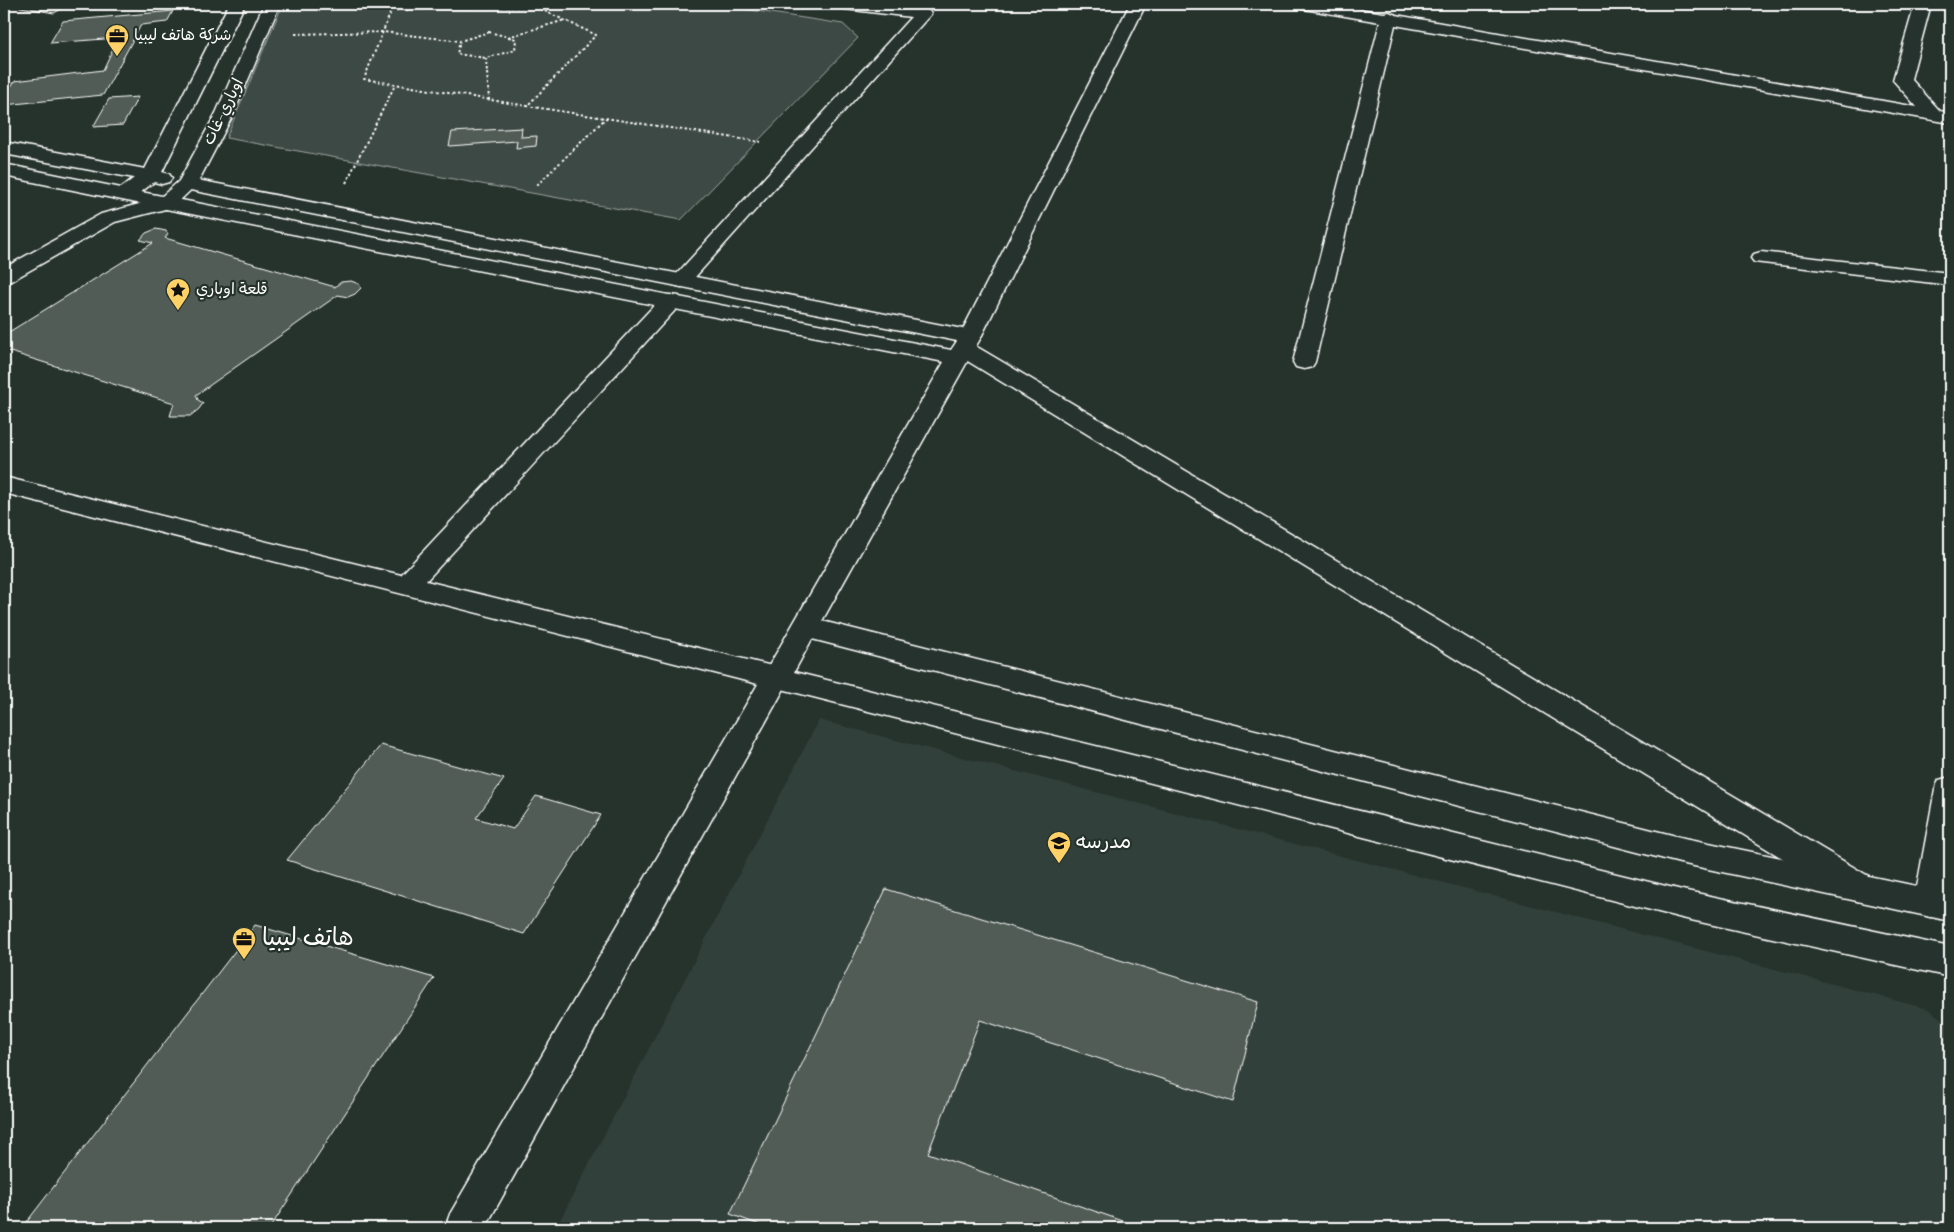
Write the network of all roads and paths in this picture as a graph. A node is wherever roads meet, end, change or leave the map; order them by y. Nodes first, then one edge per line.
1 (237, 4) edge
2 (272, 4) edge
3 (394, 4) edge
4 (845, 4) edge
5 (1138, 4) edge
6 (1304, 4) edge
7 (1923, 4) edge
8 (391, 10) junction
9 (1389, 17) junction
10 (565, 20) junction
11 (383, 32) junction
12 (259, 35) junction
13 (508, 37) junction
14 (460, 41) junction
15 (486, 58) junction
16 (395, 85) junction
17 (489, 100) junction
18 (526, 106) junction
19 (1942, 116) edge
20 (606, 118) junction
21 (4, 148) edge
22 (802, 148) junction
23 (4, 170) edge
24 (151, 175) junction
25 (187, 184) junction
26 (537, 185) dead end
27 (126, 194) junction
28 (166, 203) junction
29 (331, 212) junction
30 (108, 218) junction
31 (1761, 258) dead end
32 (4, 277) edge
33 (1950, 279) edge
34 (676, 291) junction
35 (964, 348) junction
36 (1304, 362) dead end
37 (4, 485) edge
38 (406, 586) junction
39 (805, 627) junction
40 (776, 678) junction
41 (1950, 789) edge
42 (1861, 889) junction
43 (1940, 905) edge
44 (1950, 962) edge
45 (464, 1228) edge

1 - 24 main road, اوباري-غات
2 - 12 main road, اوباري-غات
3 - 8 path
4 - 22 main road
5 - 35 main road
6 - 9 main road
7 - 19 main road
8 - 10 path
8 - 11 path
9 - 19 main road
9 - 36 main road
10 - 13 path
10 - 18 path
11 - 12 path
11 - 14 path
11 - 16 path
12 - 25 main road, اوباري-غات
13 - 14 path
13 - 15 path
14 - 15 path
15 - 17 path
16 - 17 path
16 - 29 path
17 - 18 path
18 - 20 path
20 - 22 path
20 - 26 path
21 - 24 main road
22 - 34 main road
23 - 27 main road
24 - 25 main road
24 - 27 main road, اوباري-غات
25 - 28 main road, اوباري-غات
25 - 29 main road
27 - 28 main road
27 - 30 main road, اوباري-غات
28 - 30 main road
28 - 34 main road
29 - 34 main road
30 - 32 main road
31 - 33 main road
34 - 35 main road
34 - 38 main road
35 - 39 main road
35 - 42 main road
37 - 38 main road
38 - 40 main road
39 - 40 main road
39 - 42 main road
40 - 44 main road
40 - 45 main road
41 - 43 main road
42 - 43 main road

